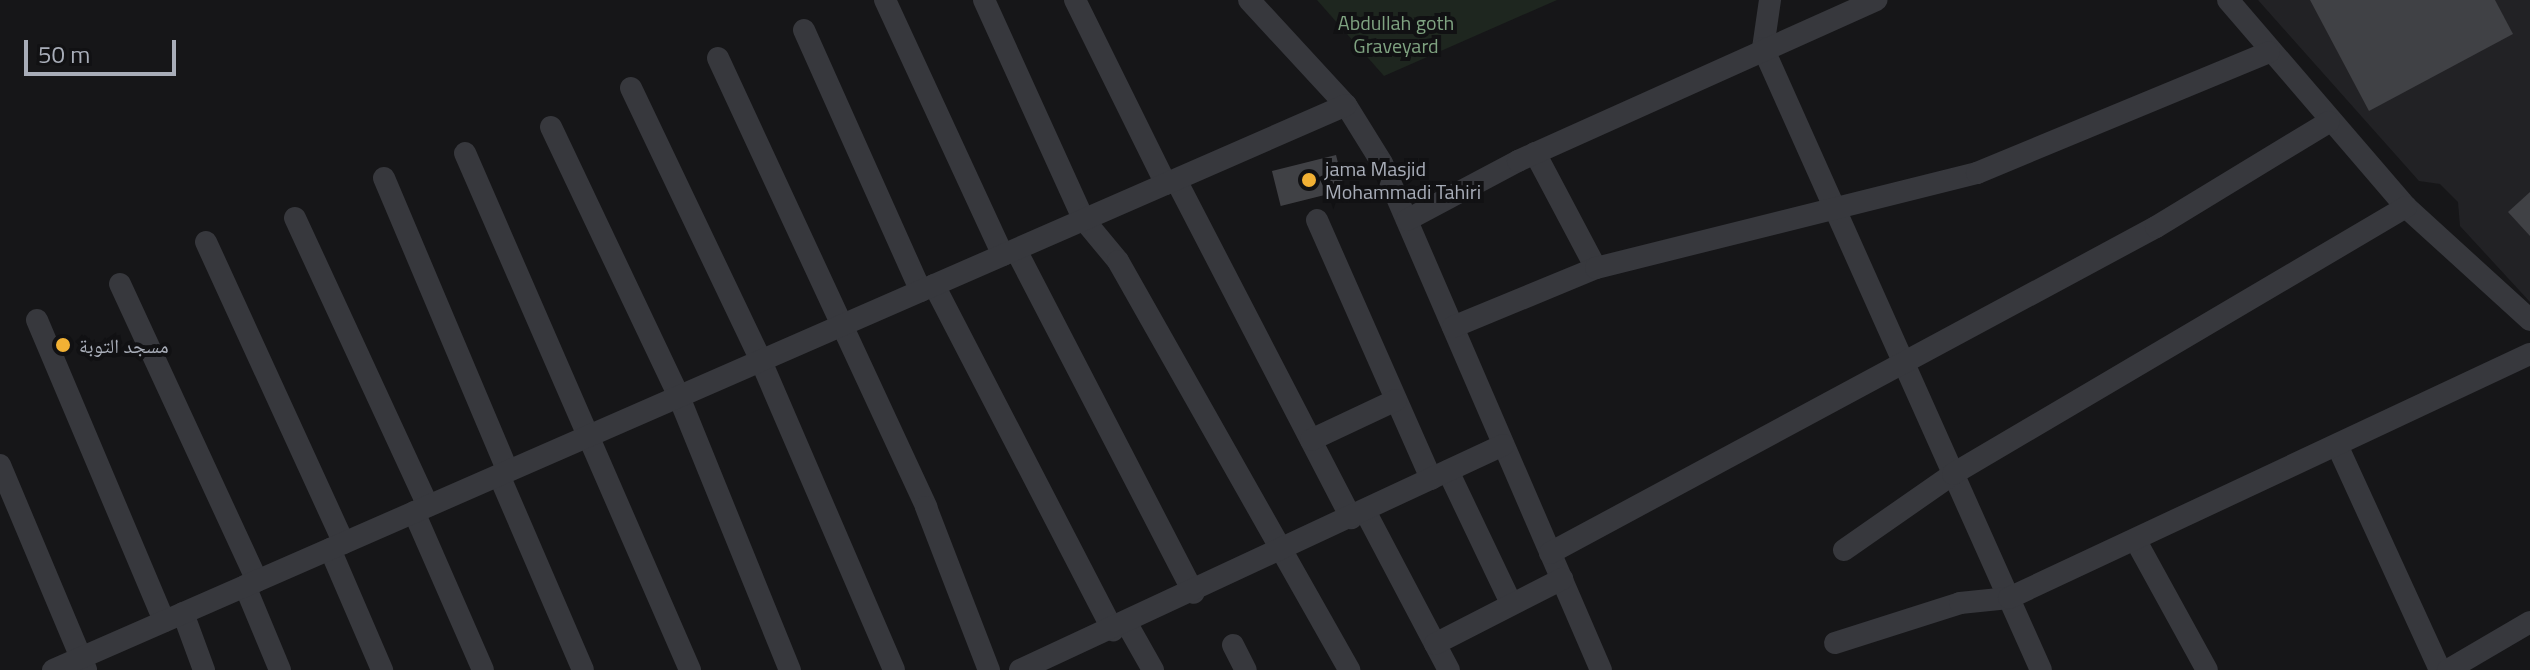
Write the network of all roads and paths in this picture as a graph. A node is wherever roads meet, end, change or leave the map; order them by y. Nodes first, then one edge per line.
1 (885, 0) edge
2 (984, 0) edge
3 (1075, 0) edge
4 (1249, 0) edge
5 (1770, 0) edge
6 (1877, 0) edge
7 (2228, 0) edge
8 (804, 30) dead end
9 (1763, 48) junction
10 (2269, 52) junction
11 (718, 58) dead end
12 (631, 88) dead end
13 (1346, 105) junction
14 (2329, 122) junction
15 (551, 127) dead end
16 (465, 153) dead end
17 (1535, 153) junction
18 (384, 178) dead end
19 (1171, 182) junction
20 (2406, 207) junction
21 (1832, 209) junction
22 (295, 218) dead end
23 (1084, 220) junction
24 (1317, 220) dead end
25 (1407, 220) junction
26 (206, 242) dead end
27 (1010, 252) junction
28 (1596, 268) junction
29 (120, 284) dead end
30 (928, 288) junction
31 (37, 320) dead end
32 (2530, 320) edge
33 (842, 325) junction
34 (1453, 327) junction
35 (2530, 354) edge
36 (761, 361) junction
37 (1903, 364) junction
38 (679, 397) junction
39 (1396, 400) junction
40 (589, 436) junction
41 (1311, 440) junction
42 (1503, 445) junction
43 (2337, 445) junction
44 (0, 465) edge
45 (504, 473) junction
46 (1953, 474) junction
47 (1439, 475) junction
48 (421, 509) junction
49 (1358, 514) junction
50 (2136, 541) junction
51 (337, 546) junction
52 (1844, 550) dead end
53 (1281, 552) junction
54 (1550, 553) junction
55 (1562, 579) junction
56 (251, 583) junction
57 (1194, 593) junction
58 (2009, 598) junction
59 (1511, 603) junction
60 (173, 617) junction
61 (2530, 622) edge
62 (1120, 627) junction
63 (1835, 643) dead end
64 (1435, 644) junction
65 (1233, 645) dead end
66 (84, 664) edge
67 (1028, 668) edge
68 (53, 670) edge
69 (204, 670) edge
70 (280, 670) edge
71 (382, 670) edge
72 (483, 670) edge
73 (583, 670) edge
74 (690, 670) edge
75 (790, 670) edge
76 (894, 670) edge
77 (989, 670) edge
78 (1153, 670) edge
79 (1246, 670) edge
80 (1349, 670) edge
81 (1449, 670) edge
82 (1601, 670) edge
83 (2041, 670) edge
84 (2207, 670) edge
85 (2440, 670) edge
86 (2448, 670) edge

1 - 27 street
2 - 23 street
3 - 19 street
4 - 13 street
5 - 9 street
6 - 9 street
7 - 10 street
8 - 30 street
9 - 17 street
9 - 21 street
10 - 14 street
10 - 21 street
11 - 33 street
12 - 36 street
13 - 19 street
13 - 25 street
14 - 20 street
14 - 37 street
15 - 38 street
16 - 40 street
17 - 25 street
17 - 28 street
18 - 45 street
19 - 23 street
19 - 41 street
20 - 32 street
20 - 46 street
21 - 28 street
21 - 37 street
22 - 48 street
23 - 27 street
23 - 53 street
24 - 39 street
25 - 34 street
26 - 51 street
27 - 30 street
27 - 57 street
28 - 34 street
29 - 56 street
30 - 33 street
30 - 62 street
31 - 60 street
33 - 36 street
33 - 77 street
34 - 42 street
35 - 43 street
36 - 38 street
36 - 76 street
37 - 46 street
37 - 54 street
38 - 40 street
38 - 75 street
39 - 41 street
39 - 47 street
40 - 45 street
40 - 74 street
41 - 49 street
42 - 47 street
42 - 54 street
43 - 50 street
43 - 85 street
44 - 66 street
45 - 48 street
45 - 73 street
46 - 52 street
46 - 58 street
47 - 49 street
47 - 59 street
48 - 51 street
48 - 72 street
49 - 53 street
49 - 64 street
50 - 58 street
50 - 84 street
51 - 56 street
51 - 71 street
53 - 57 street
53 - 80 street
54 - 55 street
55 - 59 street
55 - 82 street
56 - 60 street
56 - 70 street
57 - 62 street
58 - 63 street
58 - 83 street
59 - 64 street
60 - 66 street
60 - 69 street
61 - 86 street
62 - 67 street
62 - 78 street
64 - 81 street
65 - 79 street
66 - 68 street

